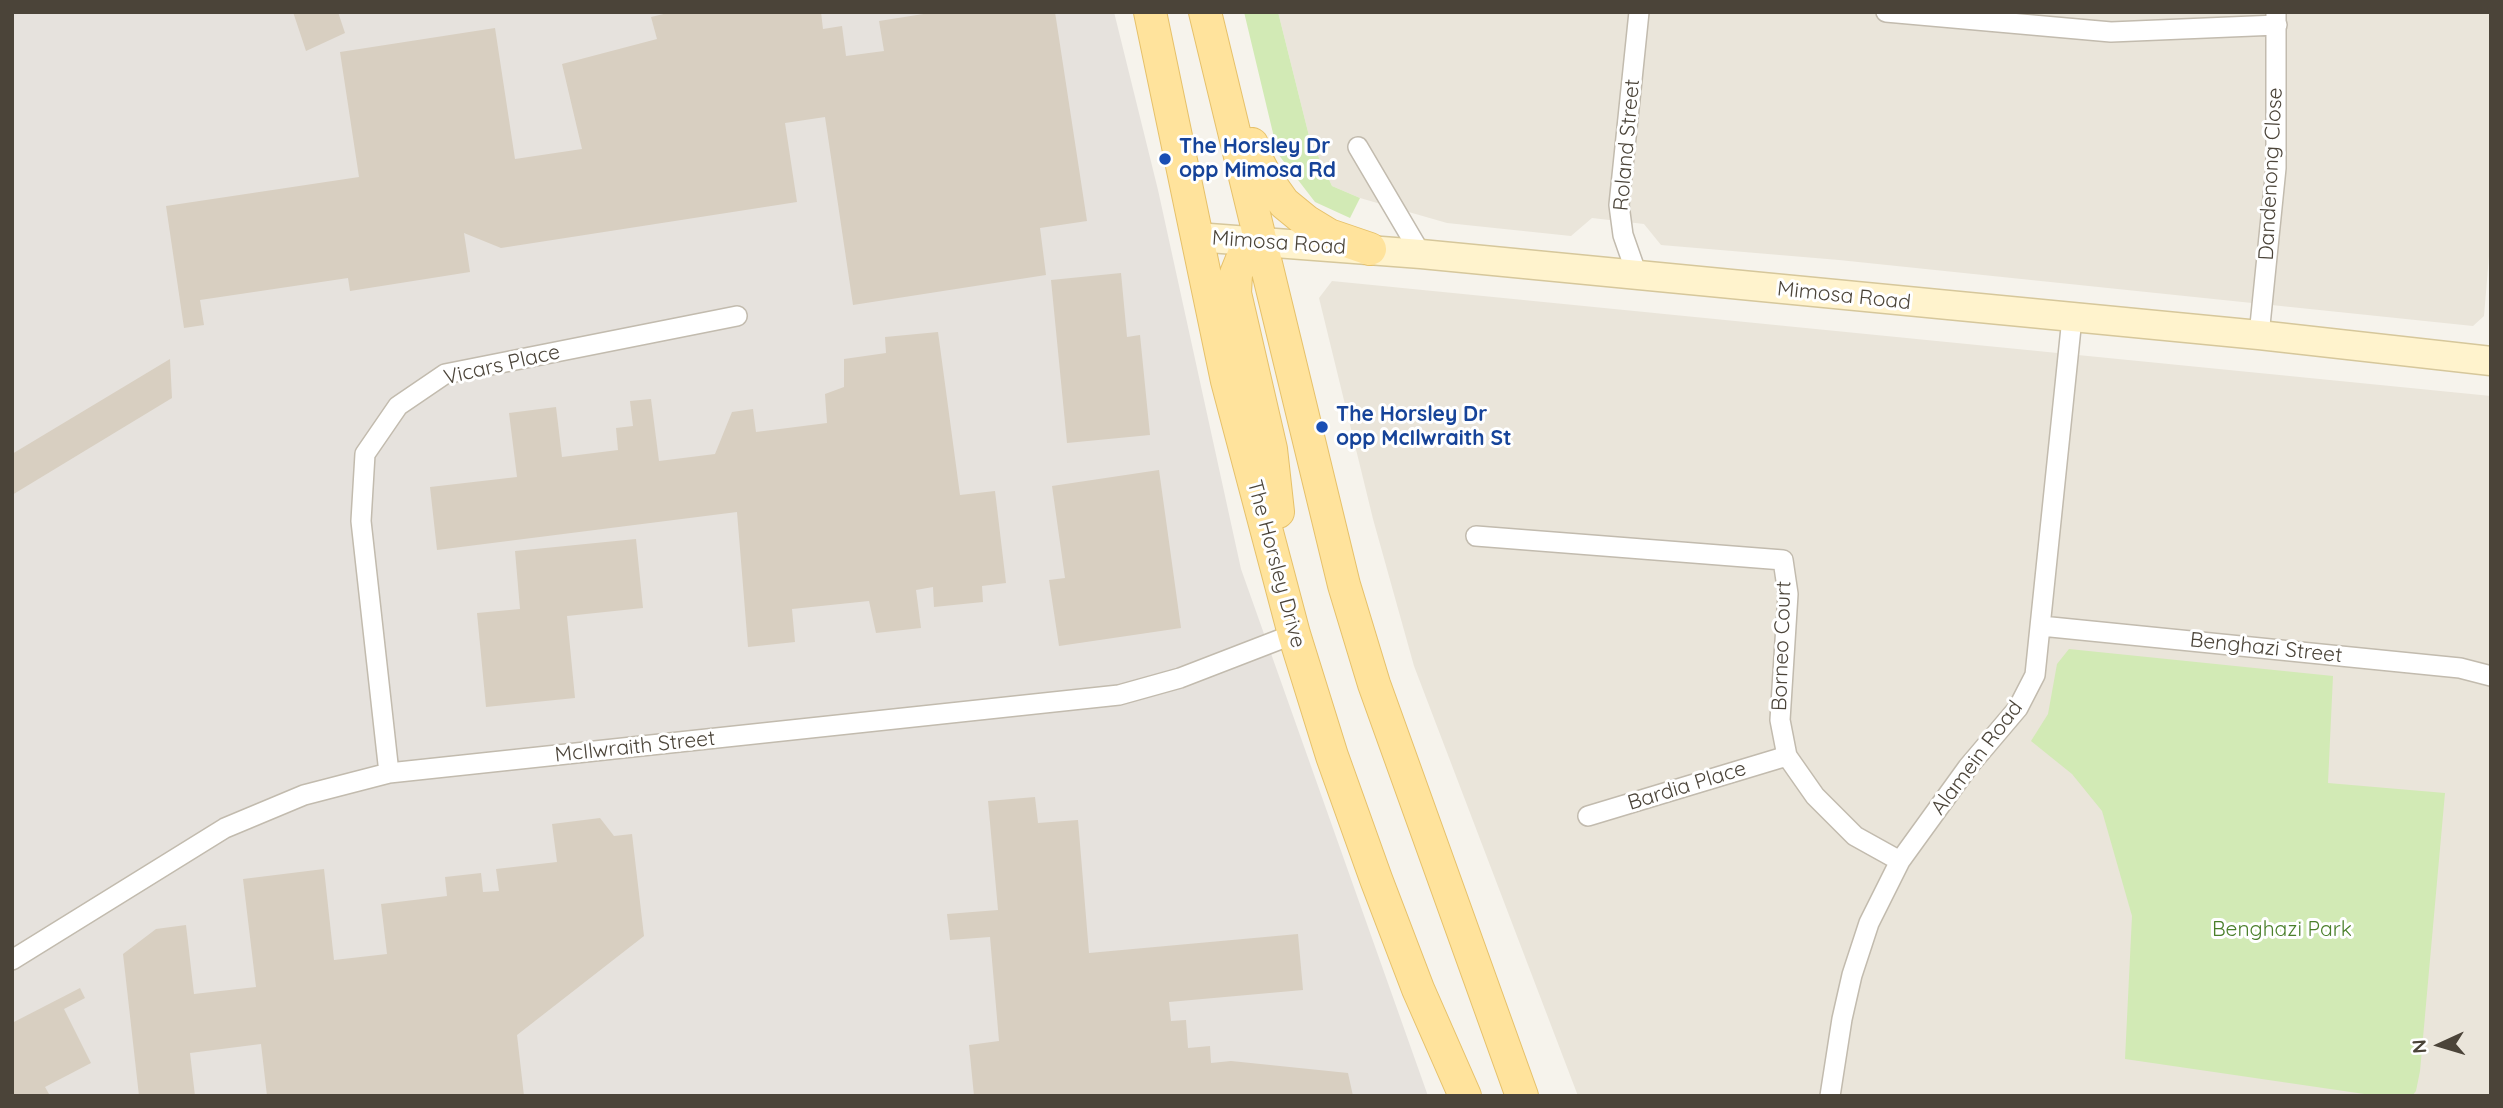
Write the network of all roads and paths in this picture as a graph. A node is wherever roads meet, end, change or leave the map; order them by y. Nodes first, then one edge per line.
1 (1150, 12) edge
2 (1205, 12) edge
3 (1212, 12) edge
4 (1639, 12) edge
5 (1886, 12) edge
6 (2021, 19) edge
7 (2277, 19) edge
8 (1358, 147) dead end
9 (1196, 237) junction
10 (1260, 241) junction
11 (1370, 249) junction
12 (1421, 254) junction
13 (1637, 275) junction
14 (737, 316) dead end
15 (2071, 318) junction
16 (2259, 335) junction
17 (2491, 361) edge
18 (1476, 536) dead end
19 (2041, 626) junction
20 (1294, 634) junction
21 (2491, 676) edge
22 (1787, 756) junction
23 (389, 773) junction
24 (1588, 816) dead end
25 (1900, 861) junction
26 (12, 960) edge
27 (1465, 1096) edge
28 (1522, 1096) edge
29 (1830, 1096) edge

1 - 9 main road, The Horsley Drive
2 - 10 main road
3 - 11 main road
4 - 13 street, Roland Street
5 - 6 street
6 - 7 street
7 - 16 street, Dandenong Close
8 - 12 street
9 - 10 main road, Mimosa Road
9 - 20 main road, The Horsley Drive
10 - 11 main road, Mimosa Road
10 - 20 main road
10 - 28 main road
11 - 12 main road, Mimosa Road
12 - 13 main road, Mimosa Road
13 - 15 main road, Mimosa Road
14 - 23 street, Vicars Place
15 - 16 main road, Mimosa Road
15 - 19 street, Alamein Road
16 - 17 main road, Mimosa Road
18 - 22 street, Borneo Court
19 - 21 street, Benghazi Street
19 - 25 street, Alamein Road
20 - 23 street, McIlwraith Street
20 - 27 main road, The Horsley Drive
22 - 24 street, Bardia Place
22 - 25 street, Borneo Court
23 - 26 street, McIlwraith Street
25 - 29 street, Alamein Road

